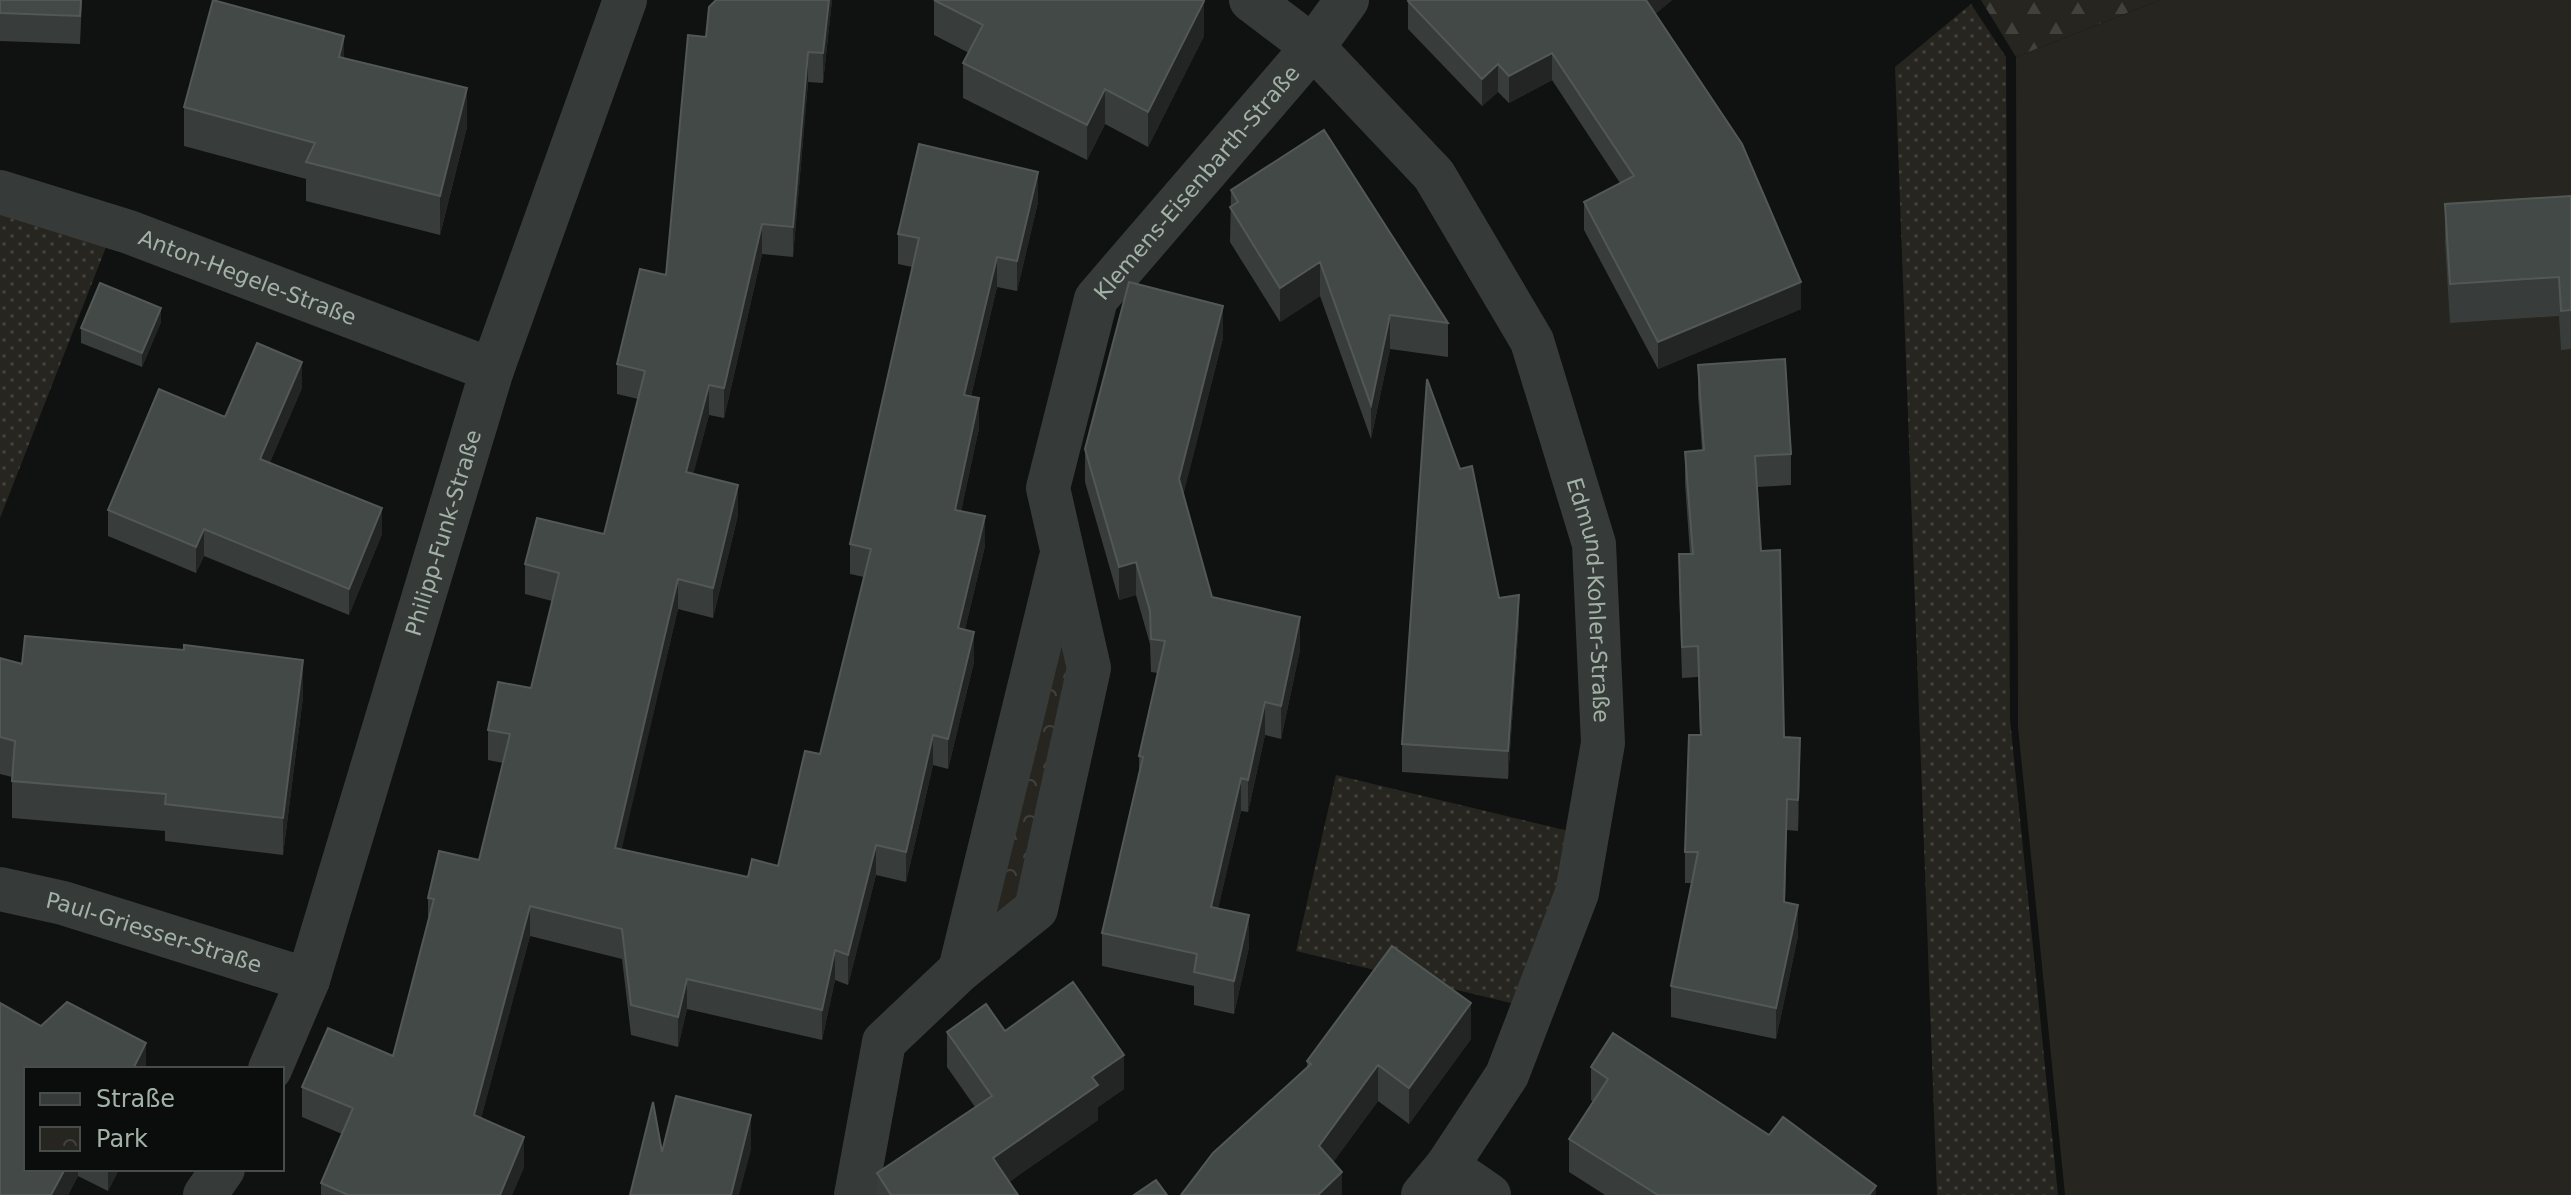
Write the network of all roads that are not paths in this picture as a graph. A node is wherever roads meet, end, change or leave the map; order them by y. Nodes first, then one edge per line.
1 (625, 0) edge
2 (1251, 0) edge
3 (1347, 0) edge
4 (1313, 47) junction
5 (0, 192) edge
6 (492, 370) junction
7 (1062, 551) junction
8 (0, 889) edge
9 (960, 970) junction
10 (308, 980) junction
11 (271, 1067) edge
12 (222, 1171) edge
13 (1435, 1181) edge
14 (205, 1195) edge
15 (856, 1195) edge
16 (1489, 1195) edge

1 - 6 street, Philipp-Funk-Straße
2 - 4 street, Edmund-Kohler-Straße
3 - 4 street
4 - 7 street, Klemens-Eisenbarth-Straße
4 - 13 street, Edmund-Kohler-Straße
5 - 6 street, Anton-Hegele-Straße
6 - 10 street, Philipp-Funk-Straße
7 - 9 street
7 - 9 street, Klemens-Eisenbarth-Straße
8 - 10 street, Paul-Griesser-Straße
9 - 15 street, Klemens-Eisenbarth-Straße
10 - 11 street, Philipp-Funk-Straße
12 - 14 street
13 - 16 street

